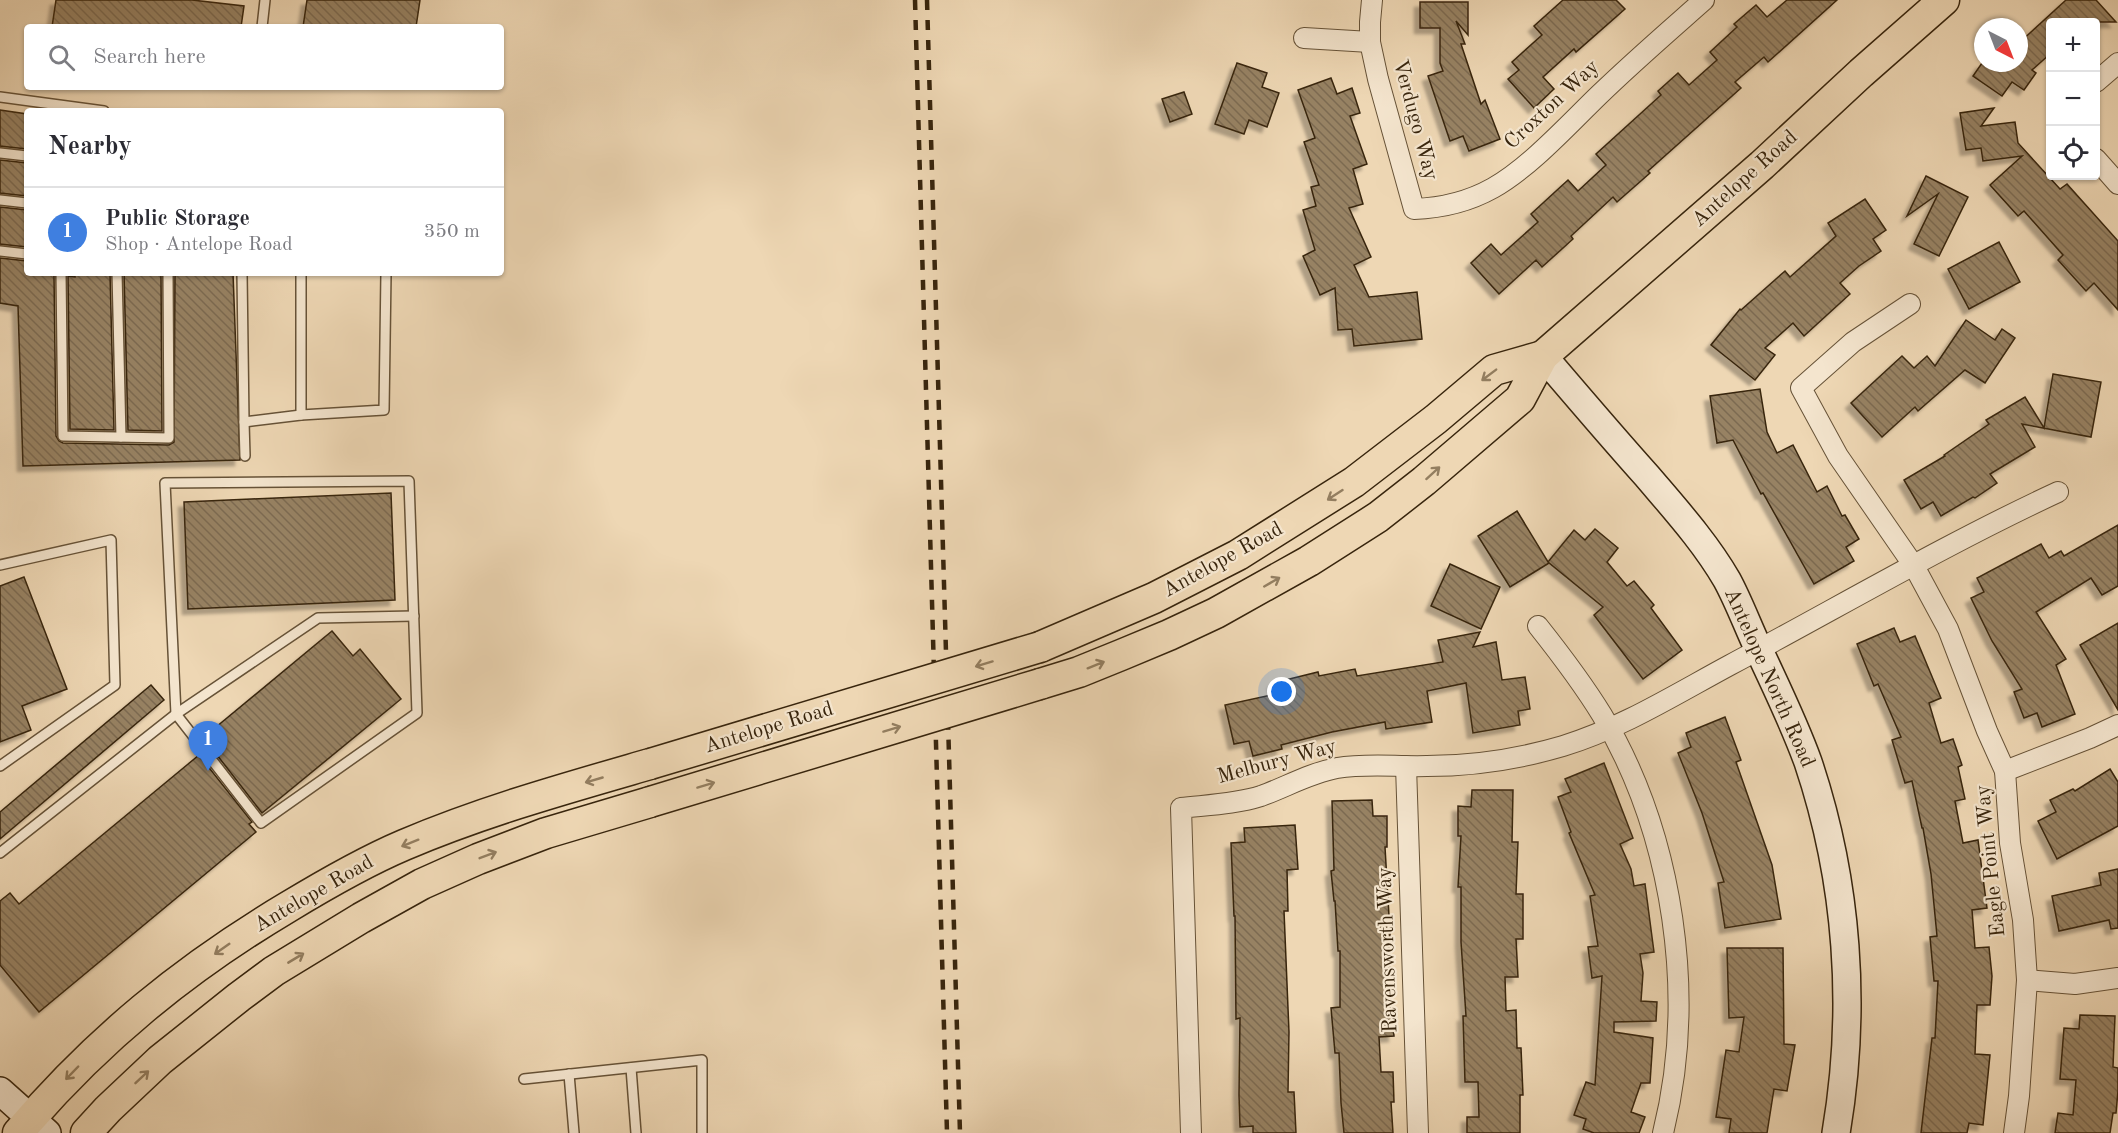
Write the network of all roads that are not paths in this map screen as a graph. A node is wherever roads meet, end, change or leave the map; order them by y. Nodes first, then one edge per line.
1 (266, 0) edge
2 (1372, 0) edge
3 (1704, 0) edge
4 (1944, 0) edge
5 (262, 24) edge
6 (1304, 38) dead end
7 (1370, 42) junction
8 (2118, 63) edge
9 (2100, 79) edge
10 (0, 97) edge
11 (60, 108) edge
12 (0, 153) edge
13 (24, 156) edge
14 (2100, 164) edge
15 (2118, 184) edge
16 (0, 200) edge
17 (24, 203) edge
18 (1414, 209) joint
19 (0, 250) edge
20 (24, 254) edge
21 (61, 276) edge
22 (117, 276) edge
23 (168, 276) edge
24 (242, 276) edge
25 (301, 276) edge
26 (386, 276) edge
27 (1910, 304) dead end
28 (1543, 357) junction
29 (301, 415) junction
30 (244, 422) junction
31 (121, 437) junction
32 (245, 456) dead end
33 (2058, 492) dead end
34 (0, 565) edge
35 (1914, 566) junction
36 (414, 616) junction
37 (1538, 626) dead end
38 (1758, 650) junction
39 (176, 714) junction
40 (2118, 725) edge
41 (1609, 729) junction
42 (0, 766) edge
43 (1406, 766) junction
44 (2005, 771) junction
45 (0, 853) edge
46 (2118, 978) edge
47 (2027, 980) junction
48 (631, 1068) junction
49 (569, 1074) junction
50 (524, 1079) dead end
51 (0, 1091) edge
52 (32, 1128) edge
53 (86, 1133) edge
54 (574, 1133) edge
55 (636, 1133) edge
56 (702, 1133) edge
57 (1191, 1133) edge
58 (1418, 1133) edge
59 (1663, 1133) edge
60 (1836, 1133) edge
61 (2014, 1133) edge

1 - 5 lane
2 - 7 street, Verdugo Way
3 - 18 street, Croxton Way
4 - 28 main road, Antelope Road
6 - 7 street, Verdugo Way
7 - 18 street, Verdugo Way
8 - 9 street
10 - 11 lane
12 - 13 lane
14 - 15 street
16 - 17 lane
19 - 20 lane
21 - 31 lane
22 - 31 lane
23 - 31 lane
24 - 30 lane
25 - 29 lane
26 - 29 lane
27 - 35 street, Eagle Point Way
28 - 38 main road, Antelope North Road
28 -> 52 main road, Antelope Road, bridge
53 -> 28 main road, Antelope Road, bridge
29 - 30 lane
30 - 32 lane
33 - 35 street, Melbury Way
34 - 42 lane
35 - 38 street, Melbury Way
35 - 44 street, Eagle Point Way
36 - 39 lane
36 - 39 lane
36 - 39 lane
37 - 41 street
38 - 41 street, Melbury Way
38 - 60 main road, Antelope North Road
39 - 45 lane
40 - 44 street
41 - 43 street, Melbury Way
41 - 59 street
43 - 57 street, Melbury Way
43 - 58 street, Ravensworth Way
44 - 47 street, Eagle Point Way
46 - 47 street
47 - 61 street, Eagle Point Way
48 - 49 lane
48 - 55 lane
48 - 56 lane
49 - 50 lane
49 - 54 lane
51 - 52 main road

